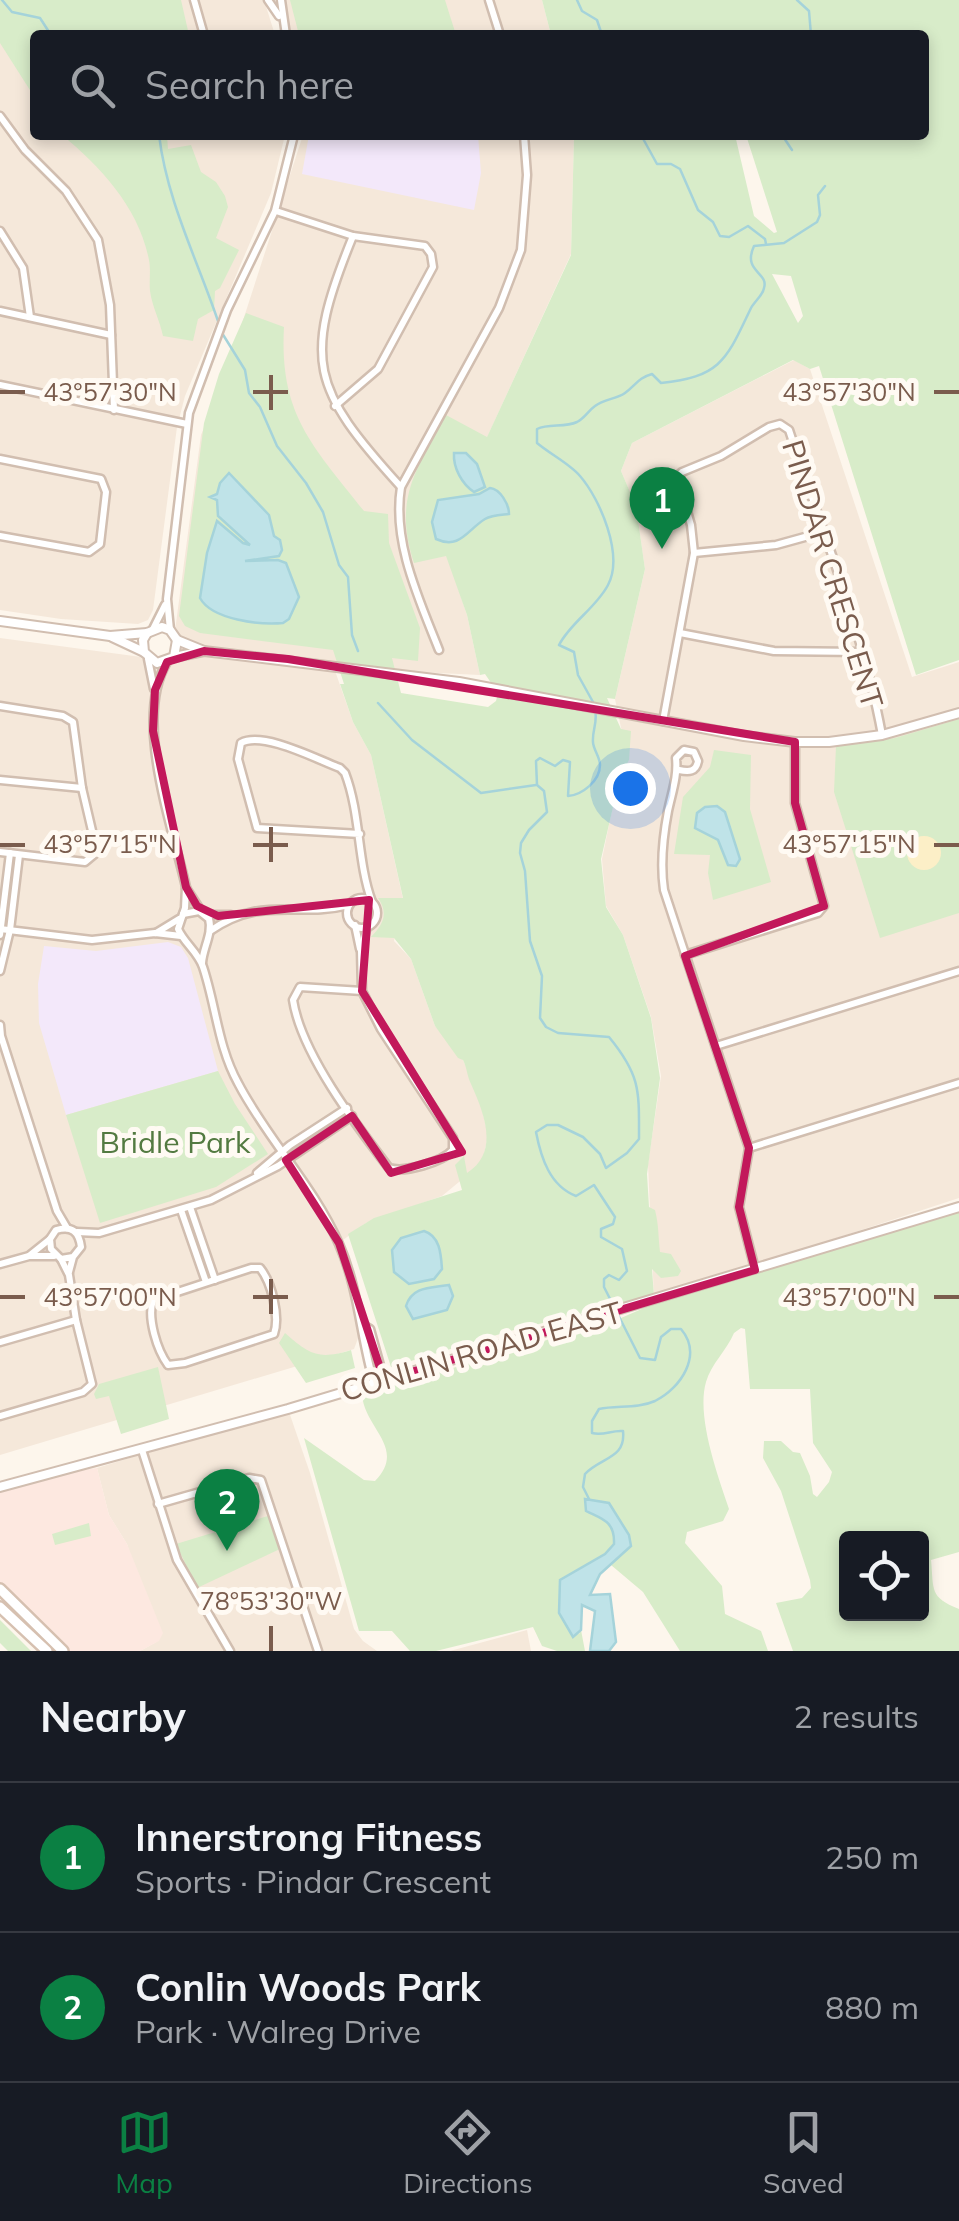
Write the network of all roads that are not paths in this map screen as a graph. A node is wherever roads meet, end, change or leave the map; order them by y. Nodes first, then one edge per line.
1 (194, 0) edge
2 (268, 0) edge
3 (280, 0) edge
4 (489, 0) edge
5 (283, 21) junction
6 (203, 30) edge
7 (285, 30) edge
8 (498, 30) edge
9 (0, 116) edge
10 (293, 140) edge
11 (524, 140) edge
12 (276, 211) junction
13 (0, 231) edge
14 (353, 236) junction
15 (0, 311) edge
16 (30, 317) junction
17 (111, 334) junction
18 (0, 385) edge
19 (336, 406) junction
20 (114, 410) junction
21 (186, 424) junction
22 (0, 459) edge
23 (401, 487) junction
24 (823, 532) junction
25 (0, 536) edge
26 (694, 553) junction
27 (167, 599) junction
28 (0, 621) edge
29 (170, 630) junction
30 (150, 631) junction
31 (680, 633) junction
32 (110, 636) junction
33 (178, 640) junction
34 (439, 650) dead end
35 (204, 651) junction
36 (861, 652) junction
37 (146, 656) junction
38 (170, 660) junction
39 (154, 690) junction
40 (0, 706) edge
41 (959, 713) edge
42 (663, 721) junction
43 (882, 735) junction
44 (794, 742) junction
45 (679, 770) dead end
46 (0, 780) edge
47 (82, 788) junction
48 (360, 834) junction
49 (0, 852) edge
50 (14, 854) junction
51 (364, 882) junction
52 (186, 887) junction
53 (372, 902) junction
54 (351, 903) junction
55 (329, 909) junction
56 (204, 914) junction
57 (237, 915) junction
58 (181, 917) junction
59 (352, 923) junction
60 (367, 926) junction
61 (3, 930) edge
62 (154, 933) junction
63 (208, 934) junction
64 (185, 939) junction
65 (0, 944) edge
66 (361, 950) junction
67 (2, 955) edge
68 (684, 956) junction
69 (202, 964) junction
70 (959, 971) edge
71 (0, 972) edge
72 (362, 991) junction
73 (0, 1025) edge
74 (0, 1036) edge
75 (2, 1045) edge
76 (716, 1046) junction
77 (959, 1083) edge
78 (346, 1108) junction
79 (352, 1116) junction
80 (749, 1148) junction
81 (284, 1156) junction
82 (959, 1206) edge
83 (186, 1209) junction
84 (56, 1211) junction
85 (67, 1228) junction
86 (56, 1230) junction
87 (77, 1232) junction
88 (98, 1234) junction
89 (50, 1239) junction
90 (81, 1247) junction
91 (29, 1256) junction
92 (73, 1256) junction
93 (58, 1257) junction
94 (0, 1264) edge
95 (755, 1270) junction
96 (69, 1275) junction
97 (210, 1281) junction
98 (76, 1320) junction
99 (363, 1325) junction
100 (0, 1342) edge
101 (384, 1380) junction
102 (374, 1383) junction
103 (0, 1416) edge
104 (142, 1450) junction
105 (0, 1487) edge
106 (158, 1504) junction
107 (0, 1589) edge
108 (0, 1607) edge
109 (48, 1651) edge
110 (63, 1651) edge
111 (230, 1651) edge
112 (318, 1651) edge

1 - 6 street
2 - 5 street
3 - 5 street
4 - 8 street
5 - 7 street
9 - 17 street
10 - 12 street
11 - 23 street
12 - 14 street
12 - 21 street
13 - 16 street
14 - 19 street
14 - 19 street
15 - 16 street
16 - 17 street
17 - 20 street
18 - 20 street
19 - 23 street
20 - 21 street
21 - 27 street
22 - 25 street
23 - 34 street
24 - 26 street
24 - 26 street, PINDAR CRESCENT
24 - 36 street, PINDAR CRESCENT
26 - 31 street, PINDAR CRESCENT
27 - 29 street
27 - 30 street
28 - 32 street
29 - 30 street
29 - 33 street
30 - 32 street
30 - 37 street
31 - 36 street
31 - 42 street, PINDAR CRESCENT
32 - 37 street
33 - 35 street
33 - 38 street
35 - 38 street
35 - 42 street
36 - 43 street, PINDAR CRESCENT
37 - 38 street
37 - 39 street
38 - 39 street
39 - 52 street
40 - 47 street
41 - 43 street
42 - 44 street
43 - 44 street
44 - 68 street
45 - 68 street
46 - 47 street
47 - 50 street
48 - 48 street
48 - 51 street
49 - 50 street
50 - 61 street
51 - 53 street
51 - 54 street
52 - 56 street
52 - 58 street
53 - 54 street
53 - 60 street
54 - 55 street
54 - 59 street
55 - 57 street
55 - 59 street
56 - 57 street
56 - 58 street
56 - 63 street
57 - 63 street
58 - 62 street
58 - 64 street
59 - 60 street
59 - 66 street
60 - 66 street
61 - 62 street
61 - 67 street
62 - 64 street
63 - 64 street
63 - 69 street
64 - 69 street
65 - 67 street
66 - 72 street
67 - 71 street
68 - 76 street
69 - 81 street
70 - 76 street
72 - 78 street
72 - 79 street
73 - 74 street
74 - 75 street
75 - 84 street
76 - 80 street
77 - 80 street
78 - 79 street
78 - 81 street
79 - 81 street
80 - 95 street
81 - 83 street
81 - 99 street
82 - 95 street, CONLIN ROAD EAST
83 - 88 street
83 - 97 street
84 - 85 street
84 - 86 street
85 - 86 street
85 - 87 street
86 - 89 street
87 - 88 street
87 - 90 street
88 - 90 street
89 - 91 street
89 - 93 street
90 - 92 street
91 - 93 street
91 - 94 street
92 - 93 street
92 - 96 street
93 - 96 street
95 - 101 street, CONLIN ROAD EAST
96 - 98 street
97 - 97 street
98 - 100 street
98 - 103 street
99 - 101 street
99 - 102 street
101 - 102 street, CONLIN ROAD EAST
102 - 104 street, CONLIN ROAD EAST
104 - 105 street, CONLIN ROAD EAST
104 - 106 street
106 - 111 street
106 - 112 street
107 - 110 main road
108 - 109 main road

